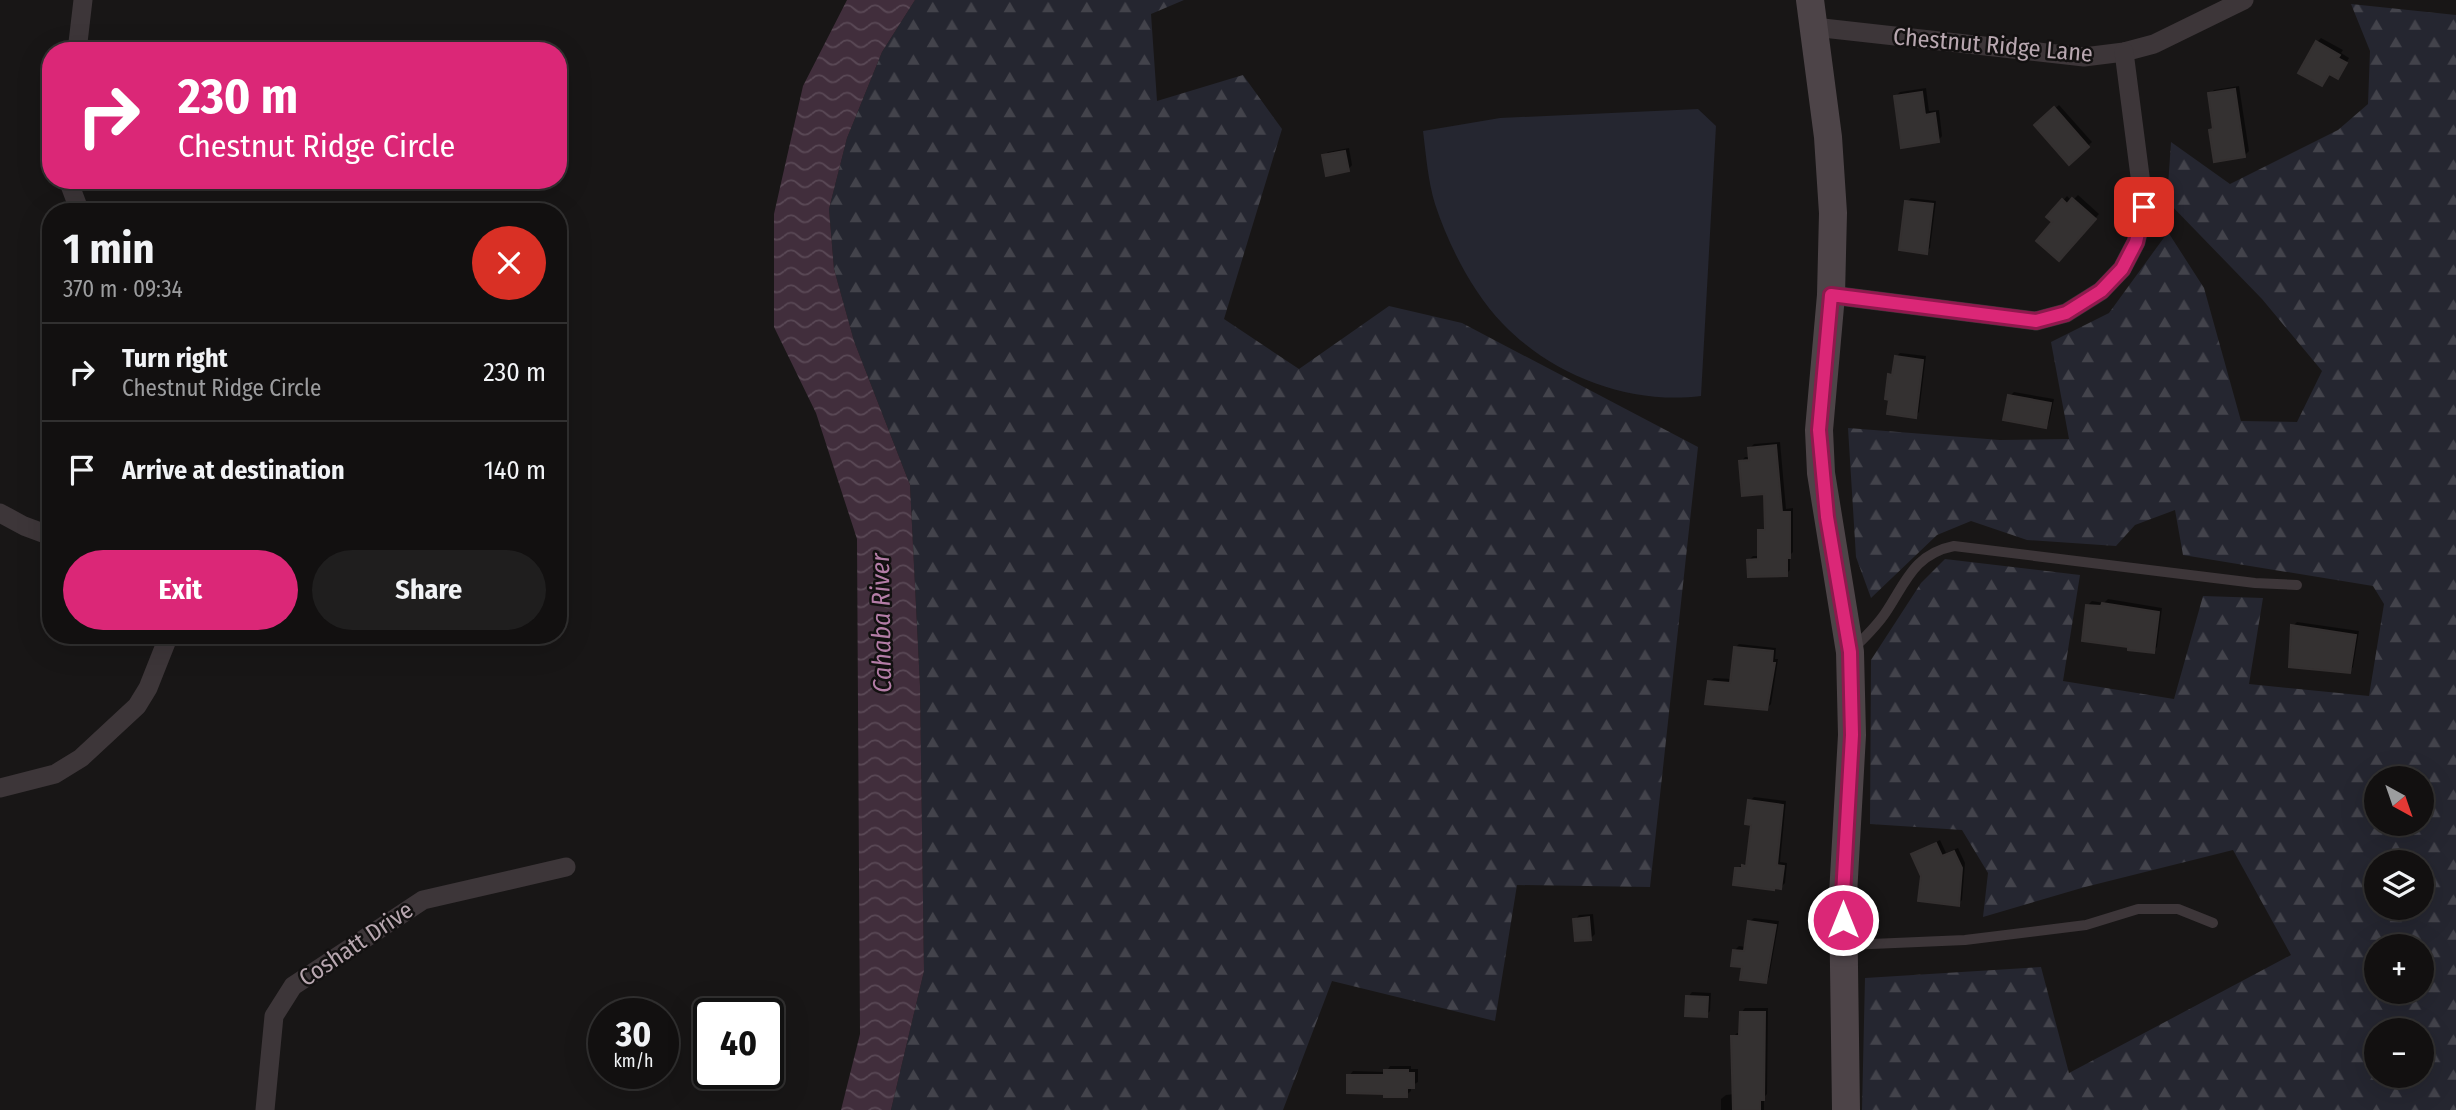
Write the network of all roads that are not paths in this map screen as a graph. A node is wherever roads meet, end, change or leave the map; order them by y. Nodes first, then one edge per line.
1 (83, 0) edge
2 (2244, 0) edge
3 (1812, 14) edge
4 (78, 42) edge
5 (2124, 52) junction
6 (1831, 295) junction
7 (0, 513) edge
8 (42, 533) edge
9 (2297, 585) dead end
10 (165, 644) edge
11 (1850, 652) junction
12 (0, 788) edge
13 (566, 867) dead end
14 (2213, 923) dead end
15 (1844, 946) junction
16 (265, 1110) edge
17 (1846, 1110) edge

1 - 4 street
2 - 5 street, Chestnut Ridge Lane
3 - 5 street, Chestnut Ridge Lane
3 - 6 street
5 - 6 street
6 - 11 street
7 - 8 street
9 - 11 lane
10 - 12 street
11 - 15 street
13 - 16 street, Coshatt Drive
14 - 15 lane
15 - 17 street

